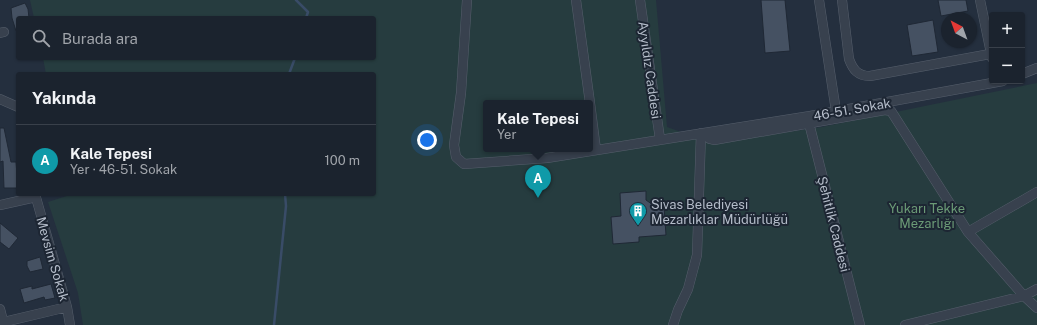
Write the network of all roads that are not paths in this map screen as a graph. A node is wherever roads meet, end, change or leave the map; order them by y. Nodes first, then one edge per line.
1 (467, 0) edge
2 (576, 0) edge
3 (640, 0) edge
4 (819, 0) edge
5 (842, 0) edge
6 (980, 0) edge
7 (989, 48) edge
8 (989, 56) edge
9 (1037, 68) edge
10 (1025, 73) edge
11 (989, 83) edge
12 (0, 99) edge
13 (590, 100) edge
14 (16, 106) edge
15 (836, 111) junction
16 (809, 123) junction
17 (593, 126) edge
18 (701, 133) junction
19 (660, 139) junction
20 (593, 150) edge
21 (596, 150) junction
22 (584, 152) edge
23 (1037, 192) edge
24 (32, 196) edge
25 (36, 196) edge
26 (0, 205) edge
27 (968, 232) junction
28 (1037, 289) edge
29 (1024, 296) junction
30 (67, 307) junction
31 (1037, 308) edge
32 (0, 309) edge
33 (3, 323) edge
34 (70, 325) edge
35 (673, 325) edge
36 (860, 325) edge
37 (905, 325) edge

1 - 22 street, 46-51. Sokak
2 - 13 street
3 - 19 street, Ayyıldız Caddesi
4 - 15 street
5 - 8 street
6 - 7 street
9 - 10 street
11 - 15 street, 46-51. Sokak
12 - 14 street
15 - 18 street, 46-51. Sokak
16 - 18 street, 46-51. Sokak
16 - 27 street, 46-51. Sokak
16 - 36 street, Şehitlik Caddesi
17 - 21 street
18 - 19 street, 46-51. Sokak
18 - 35 street
19 - 21 street, 46-51. Sokak
20 - 21 street, 46-51. Sokak
23 - 27 street
24 - 26 street
25 - 30 street, Mevsim Sokak
27 - 29 street
28 - 29 street
29 - 31 street
29 - 37 street
30 - 33 street
30 - 34 street, Mevsim Sokak
32 - 33 street

